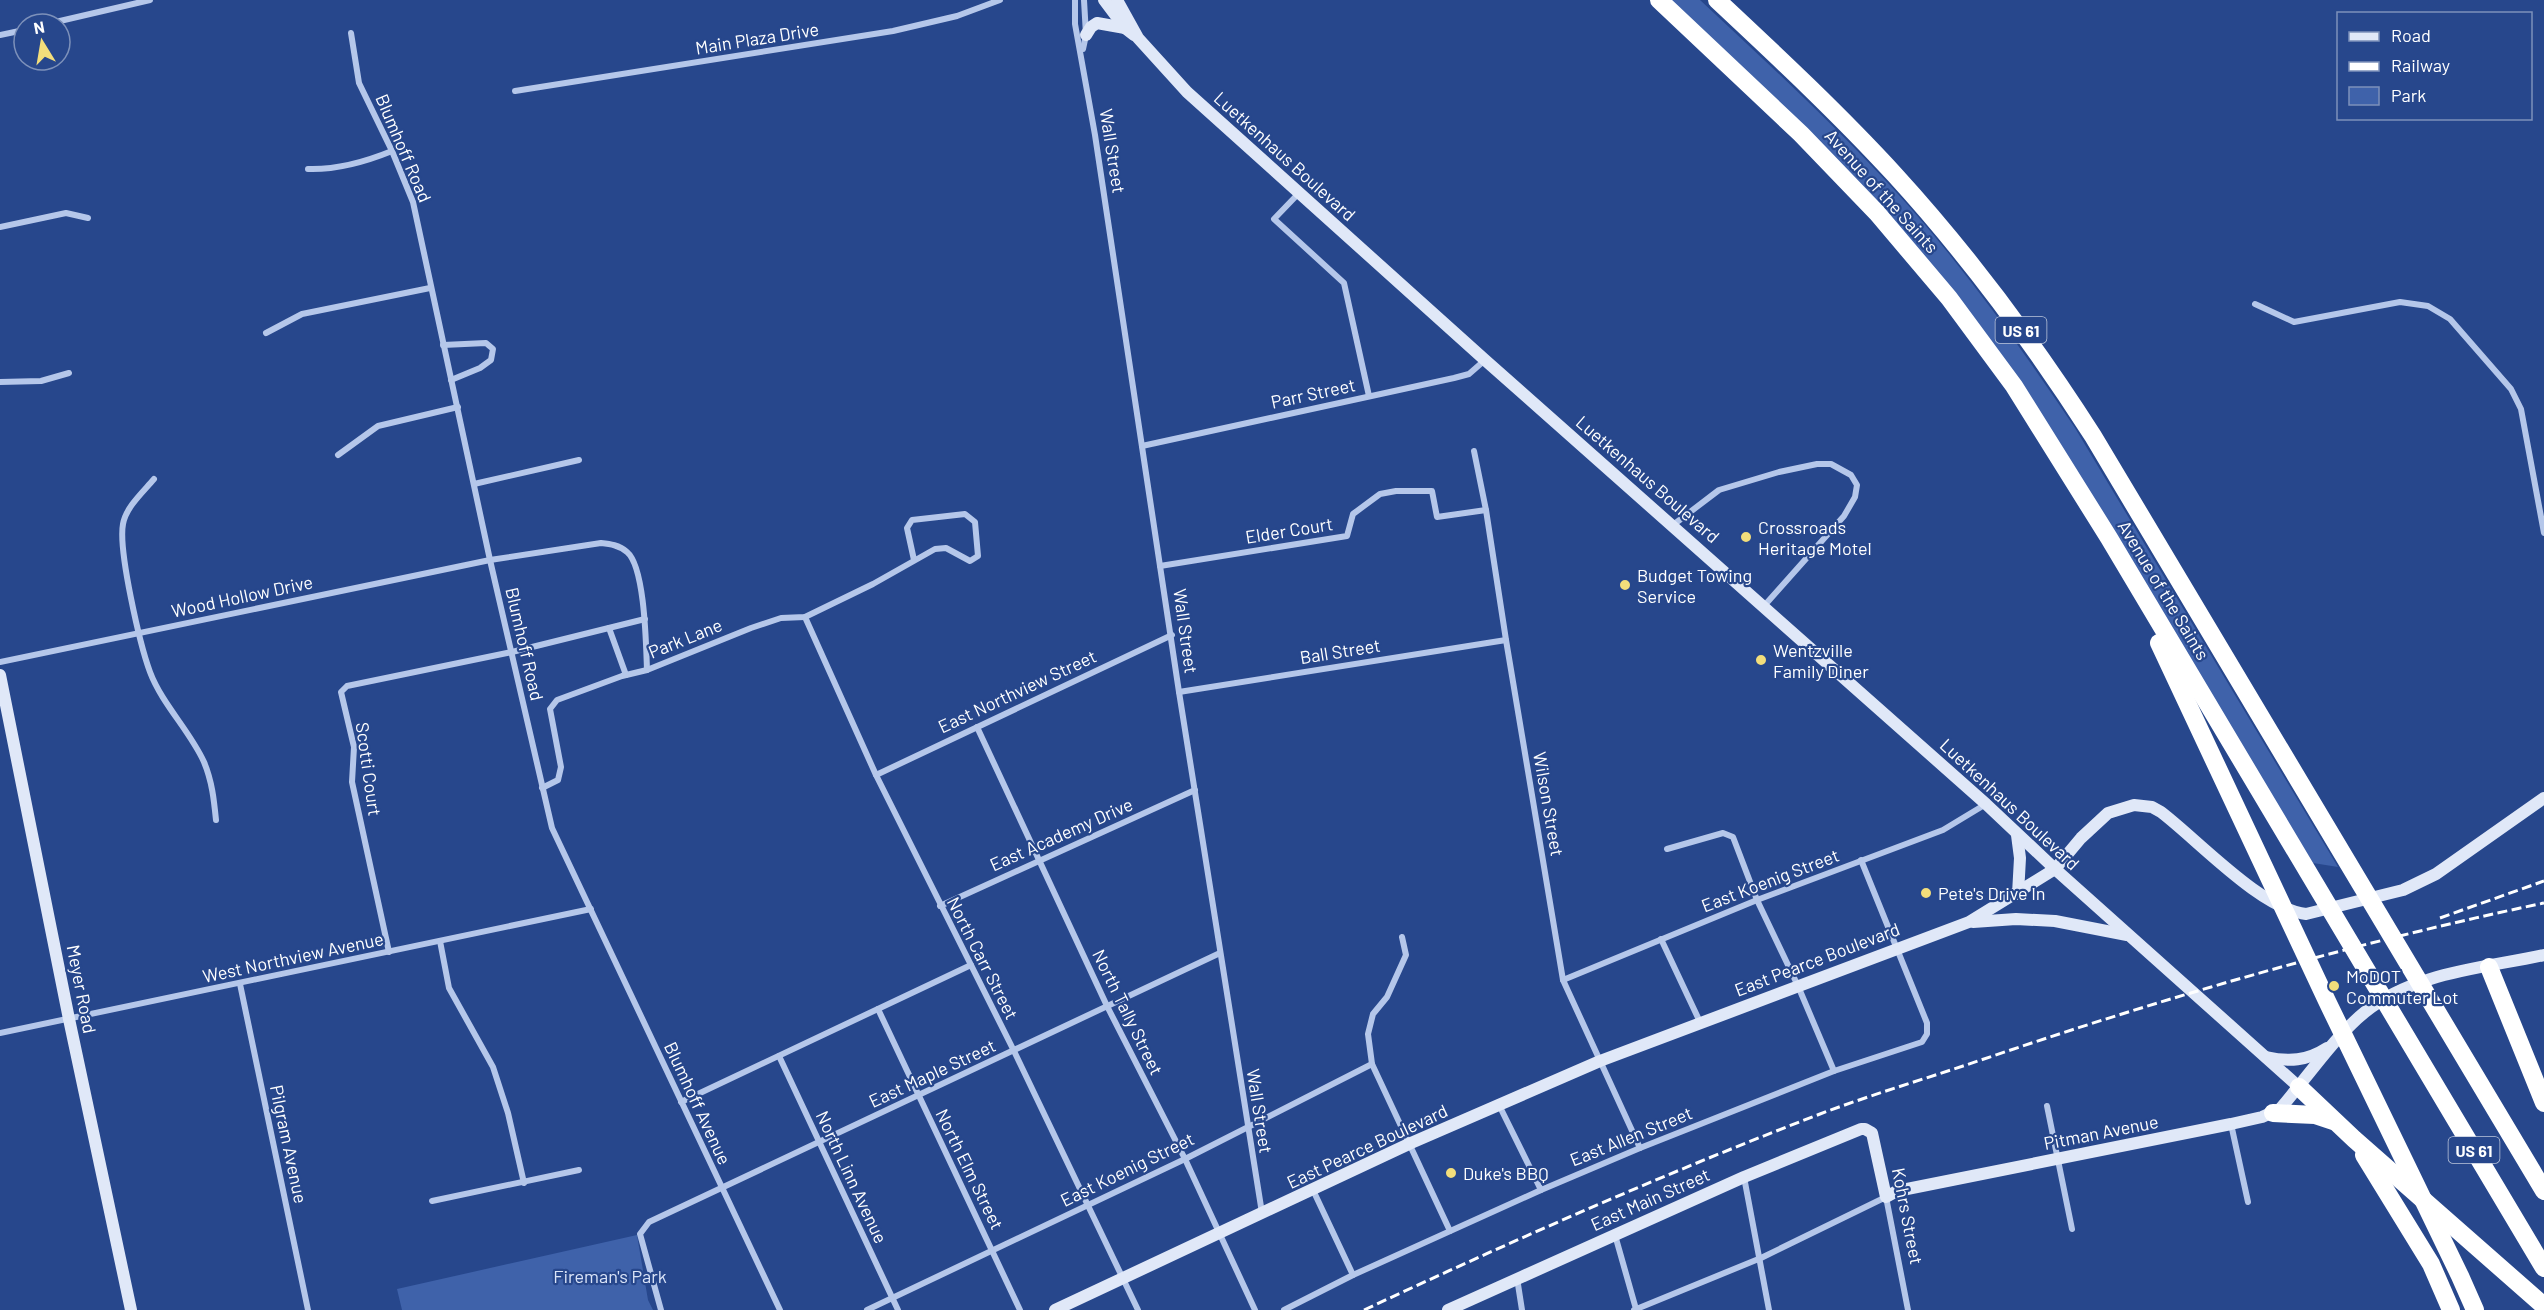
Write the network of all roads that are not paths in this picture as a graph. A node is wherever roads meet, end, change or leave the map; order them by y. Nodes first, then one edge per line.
1 (150, 0) edge
2 (1000, 0) edge
3 (1075, 0) edge
4 (1084, 0) edge
5 (1104, 0) edge
6 (1117, 0) edge
7 (1659, 0) edge
8 (1717, 0) edge
9 (72, 18) edge
10 (1125, 28) junction
11 (351, 33) dead end
12 (1086, 35) junction
13 (1138, 38) junction
14 (1082, 52) junction
15 (515, 91) dead end
16 (392, 151) junction
17 (308, 169) dead end
18 (1299, 193) junction
19 (88, 218) dead end
20 (0, 227) edge
21 (430, 288) junction
22 (2255, 304) dead end
23 (266, 333) dead end
24 (443, 345) junction
25 (1485, 360) junction
26 (69, 373) dead end
27 (451, 380) junction
28 (0, 382) edge
29 (1369, 396) junction
30 (458, 407) junction
31 (1142, 446) junction
32 (1474, 451) dead end
33 (338, 455) dead end
34 (579, 460) dead end
35 (154, 479) dead end
36 (474, 484) junction
37 (1486, 510) junction
38 (1673, 525) junction
39 (2544, 533) edge
40 (2109, 538) junction
41 (490, 560) junction
42 (914, 560) junction
43 (1160, 566) junction
44 (1764, 606) junction
45 (805, 617) junction
46 (645, 619) junction
47 (609, 628) junction
48 (139, 632) junction
49 (1172, 635) junction
50 (1506, 640) junction
51 (512, 652) junction
52 (0, 662) edge
53 (647, 670) junction
54 (0, 675) edge
55 (626, 675) junction
56 (1179, 692) junction
57 (977, 727) junction
58 (876, 775) junction
59 (542, 788) junction
60 (1195, 789) junction
61 (2544, 798) edge
62 (1986, 804) junction
63 (216, 820) dead end
64 (2017, 835) junction
65 (1667, 849) dead end
66 (1861, 860) junction
67 (1040, 861) junction
68 (2055, 869) junction
69 (2018, 894) junction
70 (1757, 900) junction
71 (940, 906) junction
72 (591, 909) junction
73 (1969, 922) junction
74 (2127, 935) junction
75 (1402, 937) dead end
76 (1661, 939) junction
77 (440, 941) junction
78 (1895, 949) junction
79 (389, 952) junction
80 (1220, 952) junction
81 (2544, 955) edge
82 (971, 965) junction
83 (2489, 967) junction
84 (1563, 980) junction
85 (240, 984) junction
86 (1798, 986) junction
87 (1107, 1006) junction
88 (878, 1009) junction
89 (69, 1018) junction
90 (1700, 1022) junction
91 (0, 1033) edge
92 (2340, 1038) junction
93 (1014, 1051) junction
94 (779, 1056) junction
95 (2266, 1057) junction
96 (1600, 1061) junction
97 (1372, 1064) junction
98 (1834, 1071) junction
99 (2299, 1087) junction
100 (917, 1096) junction
101 (681, 1102) junction
102 (2544, 1103) edge
103 (1499, 1105) junction
104 (2047, 1106) dead end
105 (2273, 1113) junction
106 (2336, 1122) junction
107 (2232, 1124) junction
108 (1247, 1126) junction
109 (1869, 1131) joint
110 (2354, 1139) junction
111 (820, 1143) junction
112 (1411, 1143) junction
113 (1640, 1148) junction
114 (2058, 1158) junction
115 (1185, 1159) junction
116 (579, 1170) dead end
117 (1744, 1178) junction
118 (524, 1183) junction
119 (721, 1189) junction
120 (1313, 1190) junction
121 (1541, 1190) junction
122 (2544, 1191) edge
123 (1886, 1197) junction
124 (432, 1201) dead end
125 (2248, 1202) dead end
126 (1087, 1205) junction
127 (1262, 1214) junction
128 (2072, 1228) dead end
129 (1450, 1231) junction
130 (1218, 1233) junction
131 (1614, 1235) junction
132 (992, 1250) junction
133 (1761, 1258) junction
134 (2544, 1268) edge
135 (1353, 1275) junction
136 (1516, 1278) junction
137 (1123, 1279) junction
138 (892, 1298) junction
139 (2544, 1306) edge
140 (131, 1310) edge
141 (308, 1310) edge
142 (662, 1310) edge
143 (780, 1310) edge
144 (867, 1310) edge
145 (898, 1310) edge
146 (1020, 1310) edge
147 (1055, 1310) edge
148 (1138, 1310) edge
149 (1255, 1310) edge
150 (1284, 1310) edge
151 (1448, 1310) edge
152 (1522, 1310) edge
153 (1635, 1310) edge
154 (1769, 1310) edge
155 (1908, 1310) edge
156 (2451, 1310) edge
157 (2475, 1310) edge

1 - 9 street
2 - 15 street, Main Plaza Drive
3 - 14 street, Wall Street
4 - 12 street, Wall Street
5 - 10 main road, Luetkenhaus Boulevard
6 - 13 main road, Luetkenhaus Boulevard
7 - 40 highway, Avenue of the Saints / US 61
8 - 122 highway, Avenue of the Saints / US 61
10 - 12 main road
10 - 13 main road, Luetkenhaus Boulevard
11 - 16 street, Blumhoff Road
12 - 14 street, Wall Street
13 - 18 main road, Luetkenhaus Boulevard
14 - 31 street, Wall Street
16 - 17 street
16 - 21 street, Blumhoff Road
18 - 25 main road, Luetkenhaus Boulevard
18 - 29 street
19 - 20 street
21 - 23 street
21 - 24 street, Blumhoff Road
22 - 39 street
24 - 27 street, Blumhoff Road
24 - 27 street
25 - 29 street, Parr Street
25 - 38 main road, Luetkenhaus Boulevard
26 - 28 street
27 - 30 street, Blumhoff Road
29 - 31 street, Parr Street
30 - 33 street
30 - 36 street, Blumhoff Road
31 - 43 street, Wall Street
32 - 37 street, Wilson Street
34 - 36 street
35 - 48 street
36 - 41 street, Blumhoff Road
37 - 43 street, Elder Court
37 - 50 street, Wilson Street
38 - 44 main road, Luetkenhaus Boulevard
38 - 44 street
40 - 134 highway, Avenue of the Saints / US 61
40 - 157 highway
41 - 46 street, Wood Hollow Drive
41 - 48 street, Wood Hollow Drive
41 - 51 street, Blumhoff Road
42 - 42 street, Park Lane
42 - 45 street, Park Lane
43 - 49 street, Wall Street
44 - 62 main road, Luetkenhaus Boulevard
45 - 53 street, Park Lane
45 - 58 street, North Carr Street
46 - 47 street
46 - 53 street, Wood Hollow Drive
47 - 51 street
47 - 55 street
48 - 52 street, Wood Hollow Drive
48 - 63 street
49 - 56 street, Wall Street
49 - 57 street, East Northview Street
50 - 56 street, Ball Street
50 - 84 street, Wilson Street
51 - 59 street, Blumhoff Road
51 - 79 street, Scotti Court
53 - 55 street, Park Lane
54 - 89 main road, Meyer Road
55 - 59 street, Park Lane
56 - 60 street, Wall Street
57 - 58 street, East Northview Street
57 - 67 street, North Tally Street
58 - 71 street, North Carr Street
59 - 72 street, Blumhoff Road
60 - 67 street, East Academy Drive
60 - 80 street, Wall Street
61 - 68 main road, East Pearce Boulevard
62 - 64 main road, Luetkenhaus Boulevard
62 - 66 street, East Koenig Street
64 - 68 main road, Luetkenhaus Boulevard
64 - 69 main road
65 - 70 street
66 - 70 street, East Koenig Street
66 - 78 street
67 - 71 street, East Academy Drive
67 - 87 street, North Tally Street
68 - 69 main road, East Pearce Boulevard
68 - 74 main road, Luetkenhaus Boulevard
69 - 73 main road, East Pearce Boulevard
70 - 76 street, East Koenig Street
70 - 86 street
71 - 82 street, North Carr Street
72 - 77 street, West Northview Avenue
72 - 101 street, Blumhoff Avenue
73 - 74 main road
73 - 78 main road, East Pearce Boulevard
74 - 95 main road, Luetkenhaus Boulevard
75 - 97 street
76 - 84 street, East Koenig Street
76 - 90 street
77 - 79 street, West Northview Avenue
77 - 118 street
78 - 86 main road, East Pearce Boulevard
78 - 98 street, East Allen Street
79 - 85 street, West Northview Avenue
80 - 87 street, East Maple Street
80 - 108 street, Wall Street
81 - 83 main road, Pitman Avenue
82 - 88 street
82 - 93 street, North Carr Street
83 - 92 main road, Pitman Avenue
83 - 102 highway
84 - 96 street, Wilson Street
85 - 89 street, West Northview Avenue
85 - 141 street, Pilgram Avenue
86 - 90 main road, East Pearce Boulevard
86 - 98 street
87 - 93 street, East Maple Street
87 - 115 street, North Tally Street
88 - 94 street
88 - 100 street, North Elm Street
89 - 91 street, West Northview Avenue
89 - 140 main road, Meyer Road
90 - 96 main road, East Pearce Boulevard
92 - 95 main road
92 - 99 main road, Pitman Avenue
93 - 100 street, East Maple Street
93 - 126 street, North Carr Street
94 - 101 street
94 - 111 street, North Linn Avenue
95 - 99 main road, Luetkenhaus Boulevard
96 - 103 main road, East Pearce Boulevard
96 - 113 street, Wilson Street
97 - 108 street, East Koenig Street
97 - 112 street
98 - 113 street, East Allen Street
99 - 105 main road, Pitman Avenue
99 - 106 highway
100 - 111 street, East Maple Street
100 - 132 street, North Elm Street
101 - 119 street, Blumhoff Avenue
103 - 112 main road, East Pearce Boulevard
103 - 121 street
104 - 114 street
105 - 106 highway
105 - 107 main road, Pitman Avenue
106 - 110 highway
107 - 114 main road, Pitman Avenue
107 - 125 street
108 - 115 street, East Koenig Street
108 - 127 street, Wall Street
109 - 117 main road, East Main Street
109 - 123 main road, Kohrs Street
110 - 139 highway
110 - 156 highway
111 - 119 street, East Maple Street
111 - 138 street, North Linn Avenue
112 - 120 main road, East Pearce Boulevard
112 - 129 street
113 - 121 street, East Allen Street
114 - 123 main road, Pitman Avenue
114 - 128 street
115 - 126 street, East Koenig Street
115 - 130 street, North Tally Street
116 - 118 street
117 - 131 main road, East Main Street
117 - 133 street
118 - 124 street
119 - 142 street, East Maple Street
119 - 143 street, Blumhoff Avenue
120 - 127 main road, East Pearce Boulevard
120 - 135 street
121 - 129 street, East Allen Street
123 - 133 street, Pitman Avenue
123 - 155 street, Kohrs Street
126 - 132 street, East Koenig Street
126 - 137 street, North Carr Street
127 - 130 main road, East Pearce Boulevard
129 - 135 street, East Allen Street
130 - 137 main road, East Pearce Boulevard
130 - 149 street, North Tally Street
131 - 136 main road, East Main Street
131 - 153 street
132 - 138 street, East Koenig Street
132 - 146 street, North Elm Street
133 - 153 street, Pitman Avenue
133 - 154 street
135 - 150 street, East Allen Street
136 - 151 main road, East Main Street
136 - 152 street
137 - 147 main road, East Pearce Boulevard
137 - 148 street, North Carr Street
138 - 144 street, East Koenig Street
138 - 145 street, North Linn Avenue

